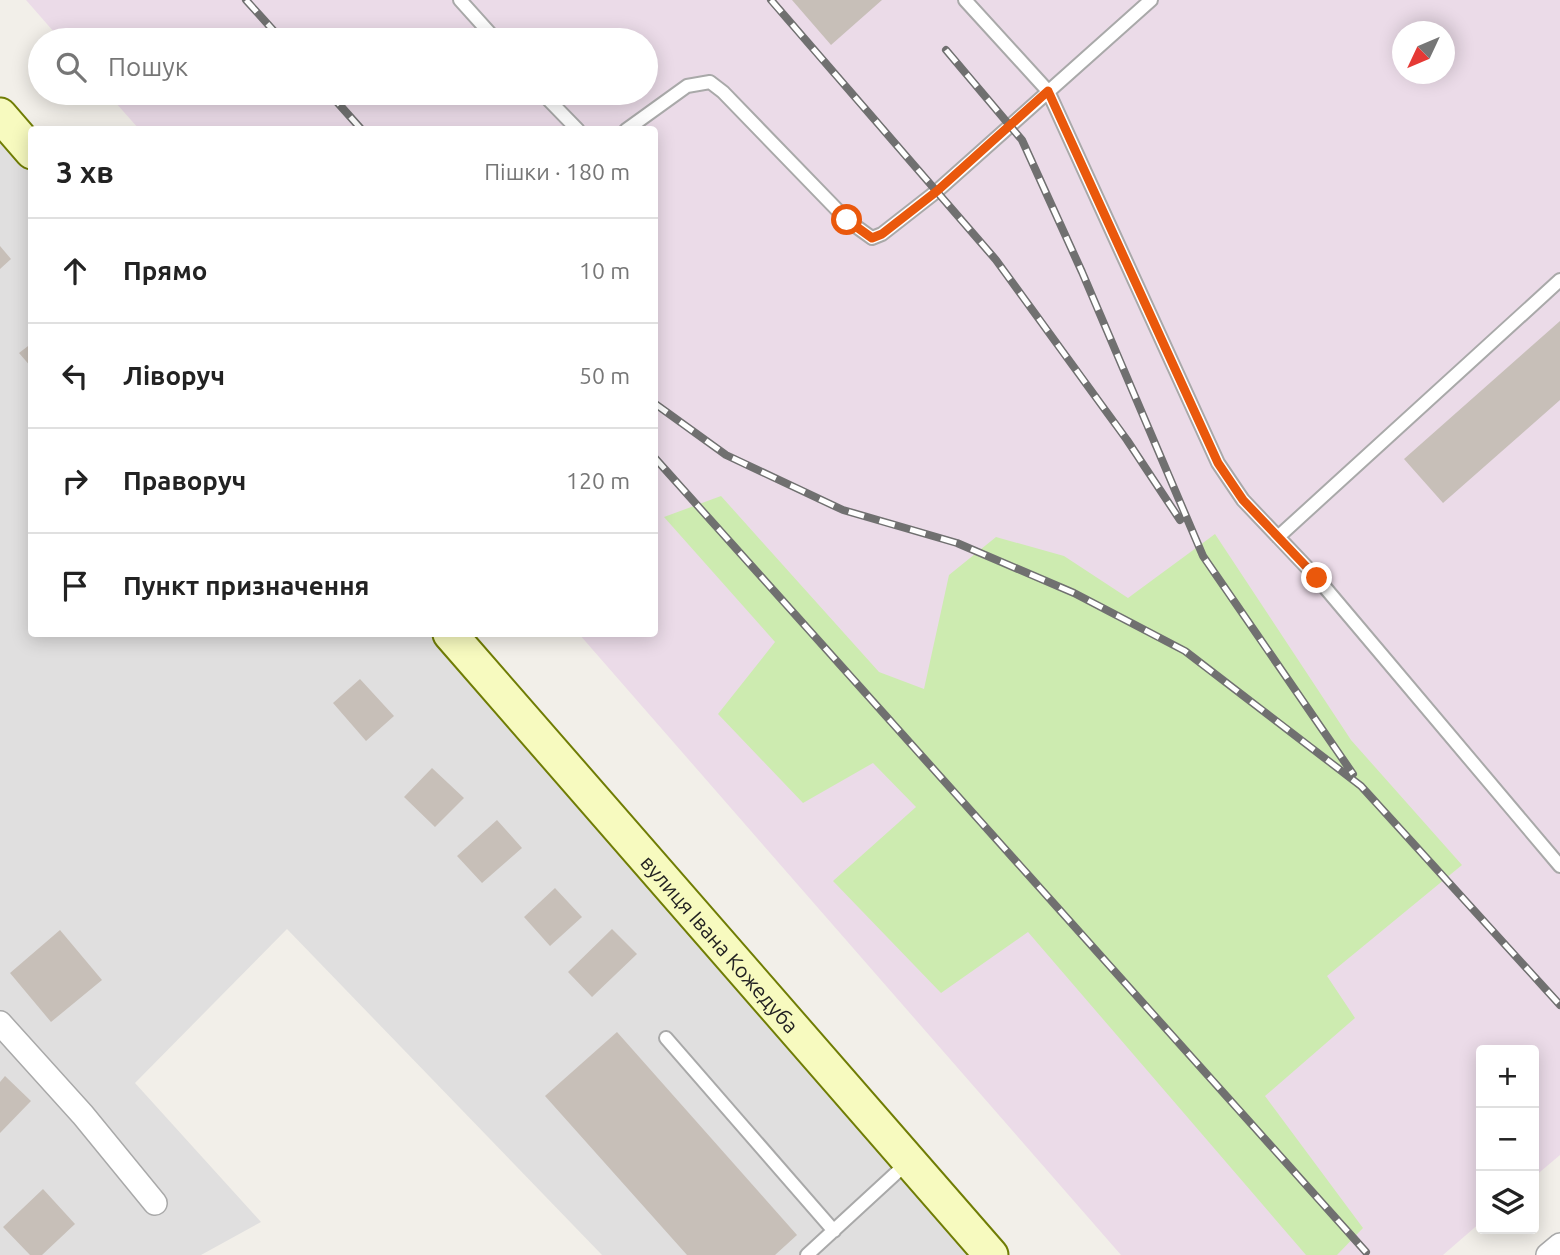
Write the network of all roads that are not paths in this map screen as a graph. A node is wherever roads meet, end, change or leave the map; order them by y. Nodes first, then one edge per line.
1 (460, 0) edge
2 (965, 0) edge
3 (1151, 0) edge
4 (485, 28) edge
5 (1048, 91) junction
6 (554, 105) edge
7 (0, 115) edge
8 (574, 126) edge
9 (632, 126) edge
10 (28, 147) edge
11 (1560, 280) edge
12 (1278, 537) junction
13 (453, 637) edge
14 (1560, 866) edge
15 (0, 1023) edge
16 (666, 1038) dead end
17 (910, 1160) junction
18 (155, 1203) dead end
19 (834, 1231) junction
20 (1560, 1245) edge
21 (807, 1255) edge
22 (991, 1255) edge
23 (1548, 1255) edge

1 - 4 lane
2 - 5 lane
3 - 5 lane
5 - 9 lane
5 - 12 lane
6 - 8 lane
7 - 10 street
11 - 12 lane
12 - 14 lane
13 - 17 street, вулиця Івана Кожедуба
15 - 18 street
16 - 19 lane
17 - 19 lane
17 - 22 street, вулиця Івана Кожедуба
19 - 21 lane
20 - 23 street

